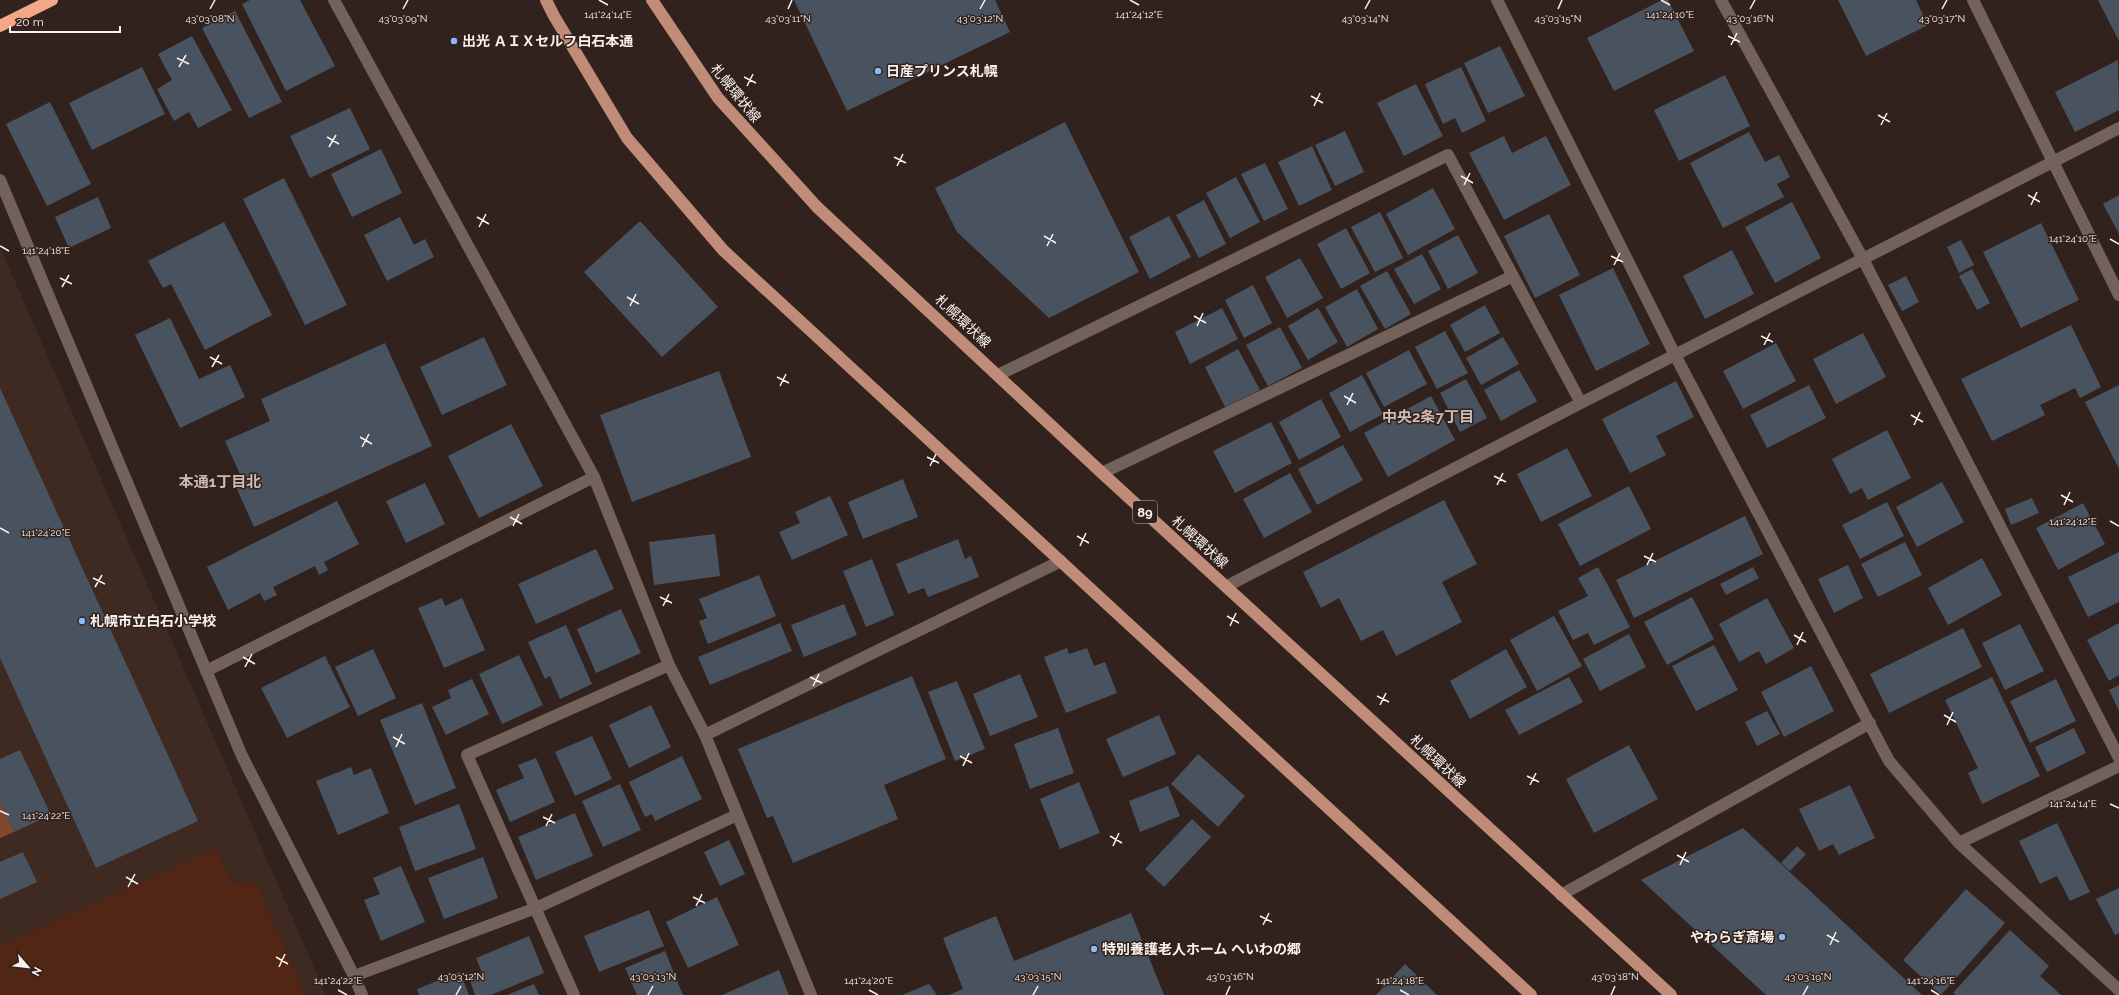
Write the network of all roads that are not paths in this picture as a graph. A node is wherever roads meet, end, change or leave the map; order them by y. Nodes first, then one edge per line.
1 (52, 0) edge
2 (334, 0) edge
3 (546, 0) edge
4 (652, 0) edge
5 (1497, 0) edge
6 (1721, 0) edge
7 (1973, 0) edge
8 (0, 26) edge
9 (2119, 128) edge
10 (2053, 162) junction
11 (0, 180) edge
12 (1863, 259) junction
13 (1513, 276) junction
14 (2119, 295) edge
15 (1675, 355) junction
16 (998, 375) junction
17 (1580, 403) junction
18 (1102, 473) junction
19 (594, 477) junction
20 (1060, 561) junction
21 (1226, 586) junction
22 (669, 665) junction
23 (206, 671) junction
24 (1870, 723) junction
25 (705, 735) junction
26 (2119, 758) edge
27 (2119, 766) edge
28 (738, 816) junction
29 (1959, 843) junction
30 (1561, 895) junction
31 (536, 908) junction
32 (354, 976) junction
33 (2119, 990) edge
34 (362, 995) edge
35 (574, 995) edge
36 (811, 995) edge
37 (1531, 995) edge
38 (1671, 995) edge

1 - 8 highway
2 - 19 street
3 - 20 main road
4 - 16 main road, 札幌環状線 / 89
5 - 15 street
6 - 12 street
7 - 10 street
9 - 10 street
10 - 12 street
10 - 14 street
11 - 23 street
12 - 15 street
12 - 26 street
13 - 16 street
13 - 17 street
13 - 18 street
15 - 17 street
15 - 24 street
16 - 18 main road, 札幌環状線 / 89
17 - 21 street
18 - 21 main road, 札幌環状線 / 89
19 - 22 street
19 - 23 street
20 - 25 street
20 - 37 main road
21 - 30 main road, 札幌環状線 / 89
22 - 25 street
22 - 31 street
23 - 32 street
24 - 29 street
24 - 30 street
25 - 28 street
27 - 29 street
28 - 31 street
28 - 36 street
29 - 33 street
30 - 38 main road, 札幌環状線 / 89
31 - 32 street
31 - 35 street
32 - 34 street

